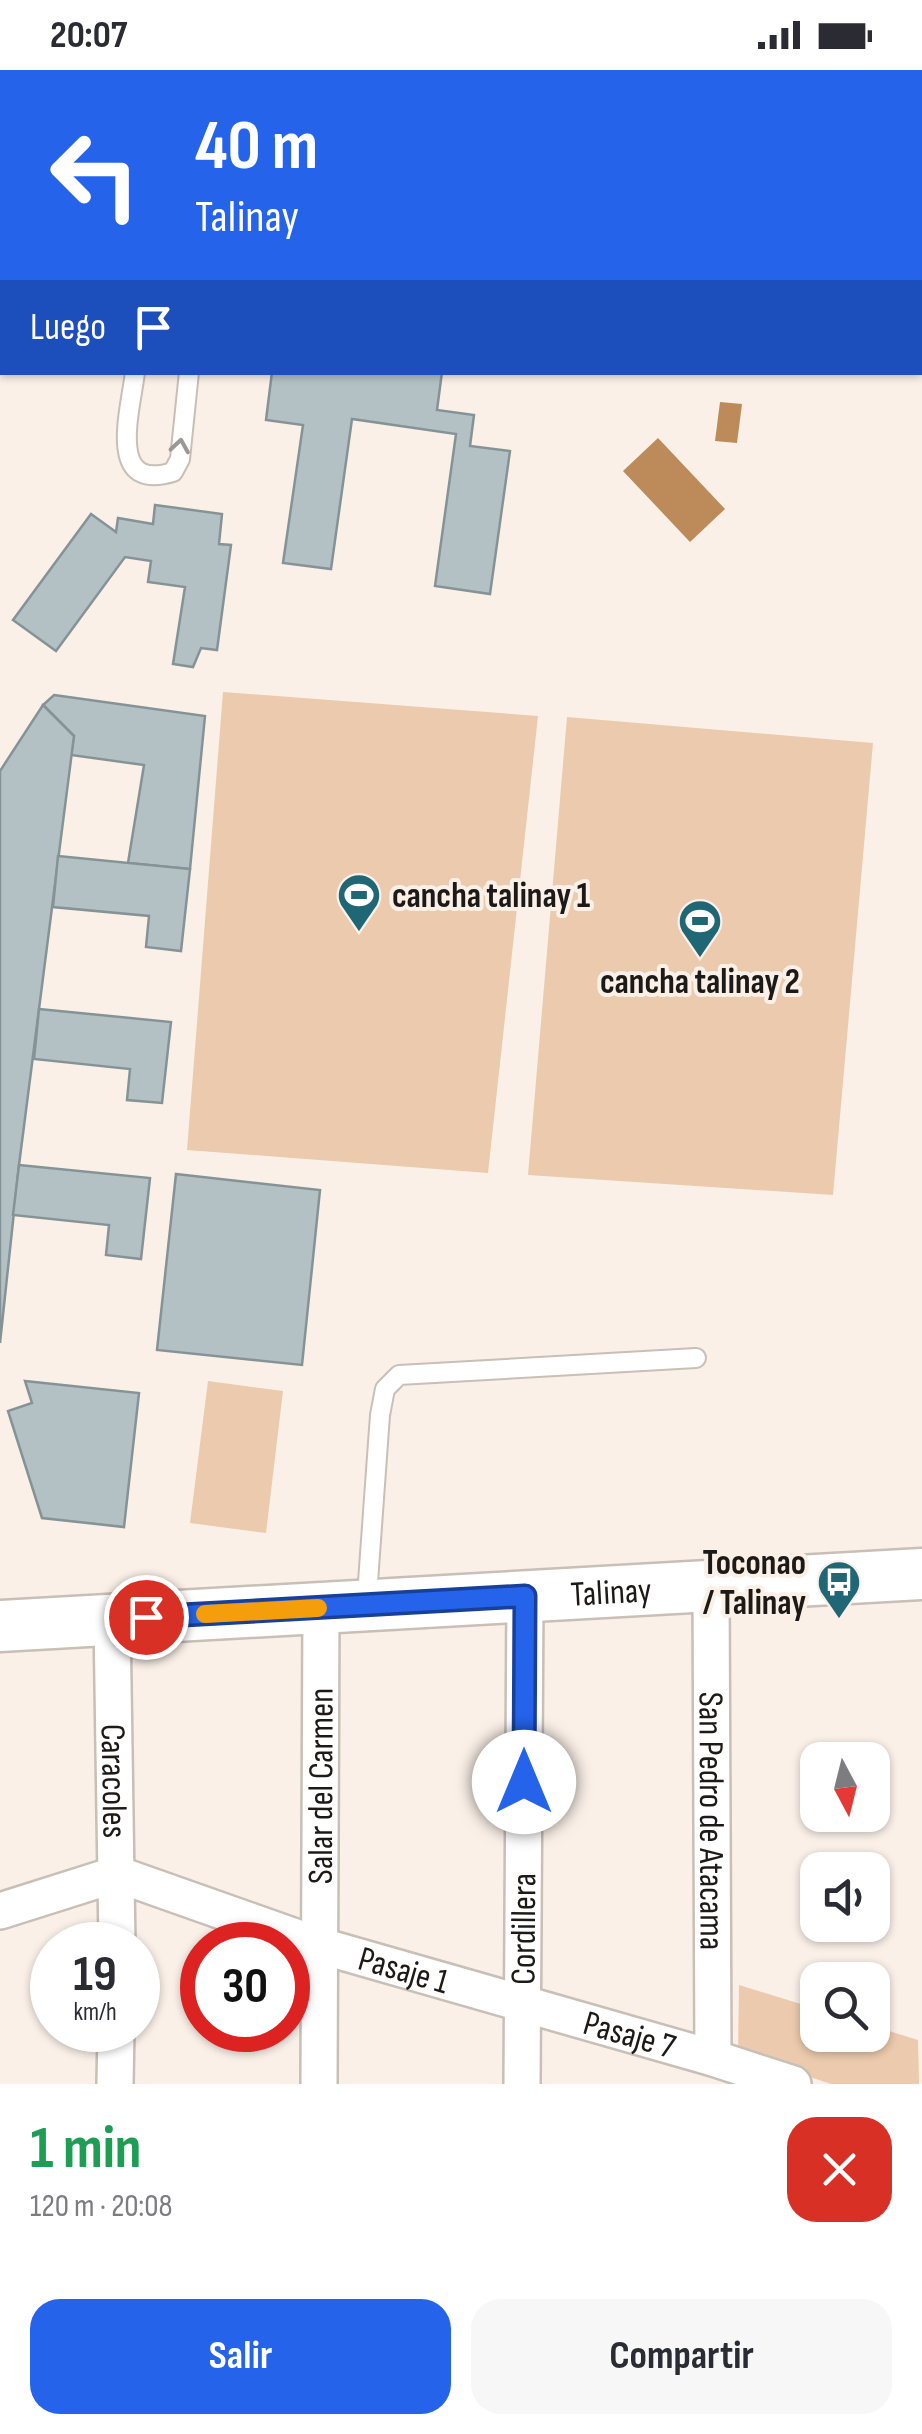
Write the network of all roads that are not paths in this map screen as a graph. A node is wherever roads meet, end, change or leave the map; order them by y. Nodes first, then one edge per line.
1 (135, 375) edge
2 (189, 375) edge
3 (696, 1358) dead end
4 (922, 1574) edge
5 (711, 1586) junction
6 (525, 1596) junction
7 (371, 1605) junction
8 (321, 1608) junction
9 (112, 1619) junction
10 (0, 1626) edge
11 (117, 1874) junction
12 (0, 1911) edge
13 (116, 1922) edge
14 (318, 1946) junction
15 (522, 2004) junction
16 (116, 2052) edge
17 (722, 2068) edge
18 (115, 2084) edge
19 (319, 2084) edge
20 (522, 2084) edge
21 (794, 2084) edge

1 -> 2 lane
3 - 7 lane
4 - 5 street, Talinay
5 - 6 street, Talinay
5 - 17 street, San Pedro de Atacama
6 - 7 street, Talinay
6 - 15 street, Cordillera
7 - 8 street, Talinay
8 - 9 street, Talinay
8 - 14 street, Salar del Carmen
9 - 10 street, Talinay
9 - 11 street, Caracoles
11 - 12 street
11 - 13 street, Caracoles
11 - 14 street, Pasaje 1
14 - 15 street, Pasaje 1
14 - 19 street, Salar del Carmen
15 - 17 street, Pasaje 7
15 - 20 street, Cordillera
16 - 18 street
17 - 21 street, Pasaje 7

